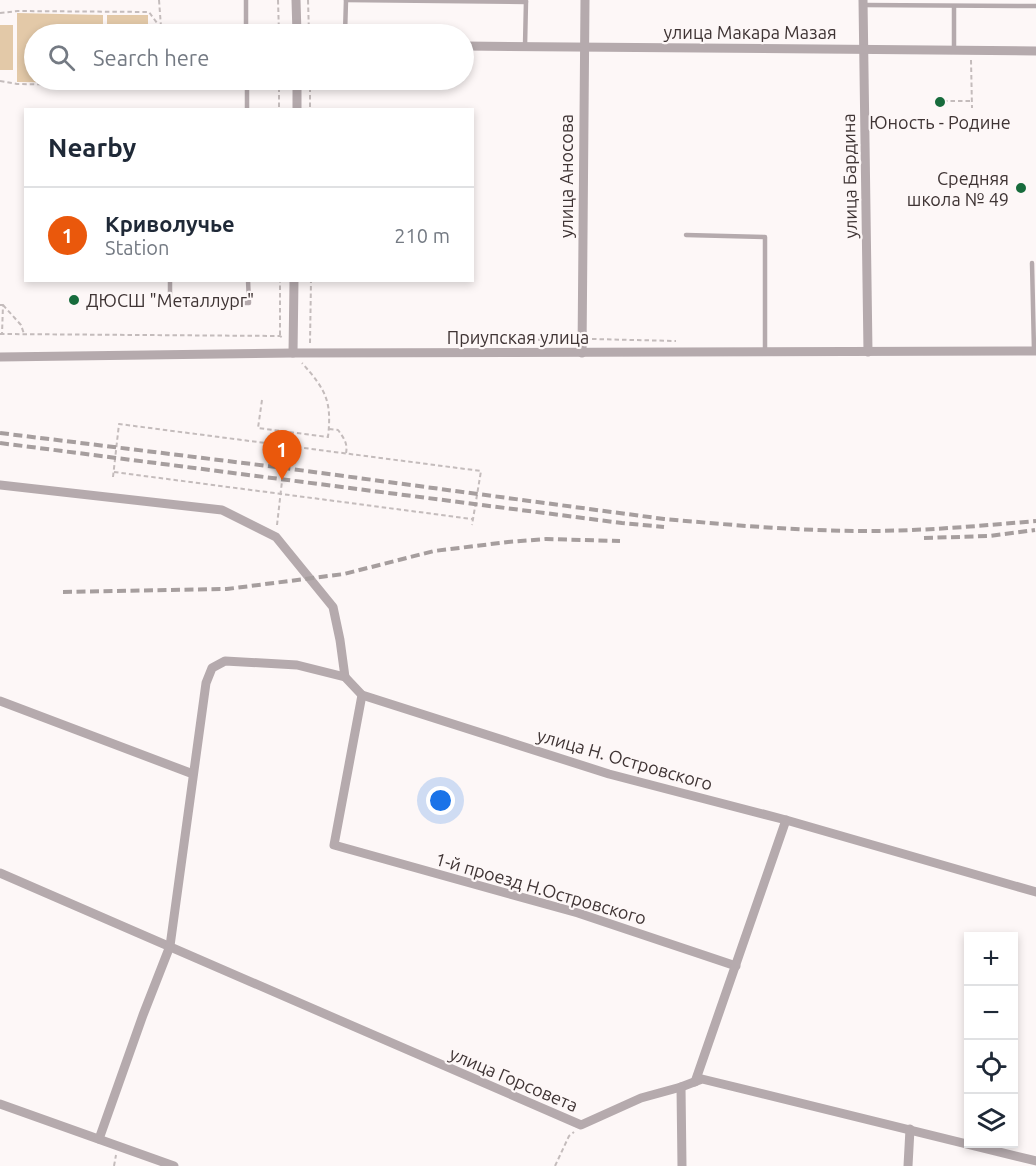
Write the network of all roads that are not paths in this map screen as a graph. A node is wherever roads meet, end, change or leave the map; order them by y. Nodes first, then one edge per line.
1 (246, 0) edge
2 (296, 0) edge
3 (346, 0) edge
4 (585, 0) edge
5 (526, 1) edge
6 (864, 3) edge
7 (1036, 6) edge
8 (954, 7) junction
9 (246, 24) edge
10 (297, 24) edge
11 (345, 24) edge
12 (474, 46) edge
13 (525, 46) junction
14 (584, 47) junction
15 (864, 49) junction
16 (954, 50) junction
17 (1036, 51) edge
18 (247, 90) edge
19 (297, 90) edge
20 (247, 108) edge
21 (297, 108) edge
22 (686, 236) dead end
23 (1032, 263) dead end
24 (170, 282) edge
25 (248, 282) edge
26 (294, 282) edge
27 (293, 349) junction
28 (1035, 351) edge
29 (868, 352) junction
30 (582, 353) junction
31 (765, 353) junction
32 (0, 357) edge
33 (0, 485) edge
34 (345, 677) junction
35 (362, 695) junction
36 (0, 701) edge
37 (193, 774) junction
38 (786, 820) junction
39 (0, 873) edge
40 (1036, 892) edge
41 (170, 946) junction
42 (736, 966) junction
43 (695, 1082) junction
44 (681, 1087) junction
45 (0, 1104) edge
46 (910, 1129) junction
47 (99, 1140) junction
48 (1036, 1161) edge
49 (174, 1166) edge
50 (682, 1166) edge
51 (908, 1166) edge

1 - 9 lane
2 - 10 street
3 - 5 lane
3 - 11 lane
4 - 14 street, улица Аносова
5 - 13 lane
6 - 8 lane
6 - 15 street, улица Бардина
7 - 8 lane
8 - 16 lane
12 - 13 street, улица Макара Мазая
13 - 14 street, улица Макара Мазая
14 - 15 street, улица Макара Мазая
14 - 30 street, улица Аносова
15 - 16 street, улица Макара Мазая
15 - 29 street, улица Бардина
16 - 17 street, улица Макара Мазая
18 - 20 lane
19 - 21 street
22 - 31 lane
23 - 28 lane
24 - 25 lane
26 - 27 street
27 - 30 street, Приупская улица
27 - 32 street, Приупская улица
28 - 29 street, Приупская улица
29 - 31 street, Приупская улица
30 - 31 street, Приупская улица
33 - 34 street
34 - 35 street, улица Н. Островского
34 - 37 street
35 - 38 street, улица Н. Островского
35 - 42 street, 1-й проезд Н.Островского
36 - 37 street
37 - 41 street
38 - 40 street, улица Н. Островского
38 - 42 street
39 - 41 street, улица Горсовета
41 - 44 street, улица Горсовета
41 - 47 street
42 - 43 street
43 - 44 street, улица Горсовета
43 - 46 street, улица Горсовета
44 - 50 street
45 - 47 street
46 - 48 street, улица Горсовета
46 - 51 street
47 - 49 street

